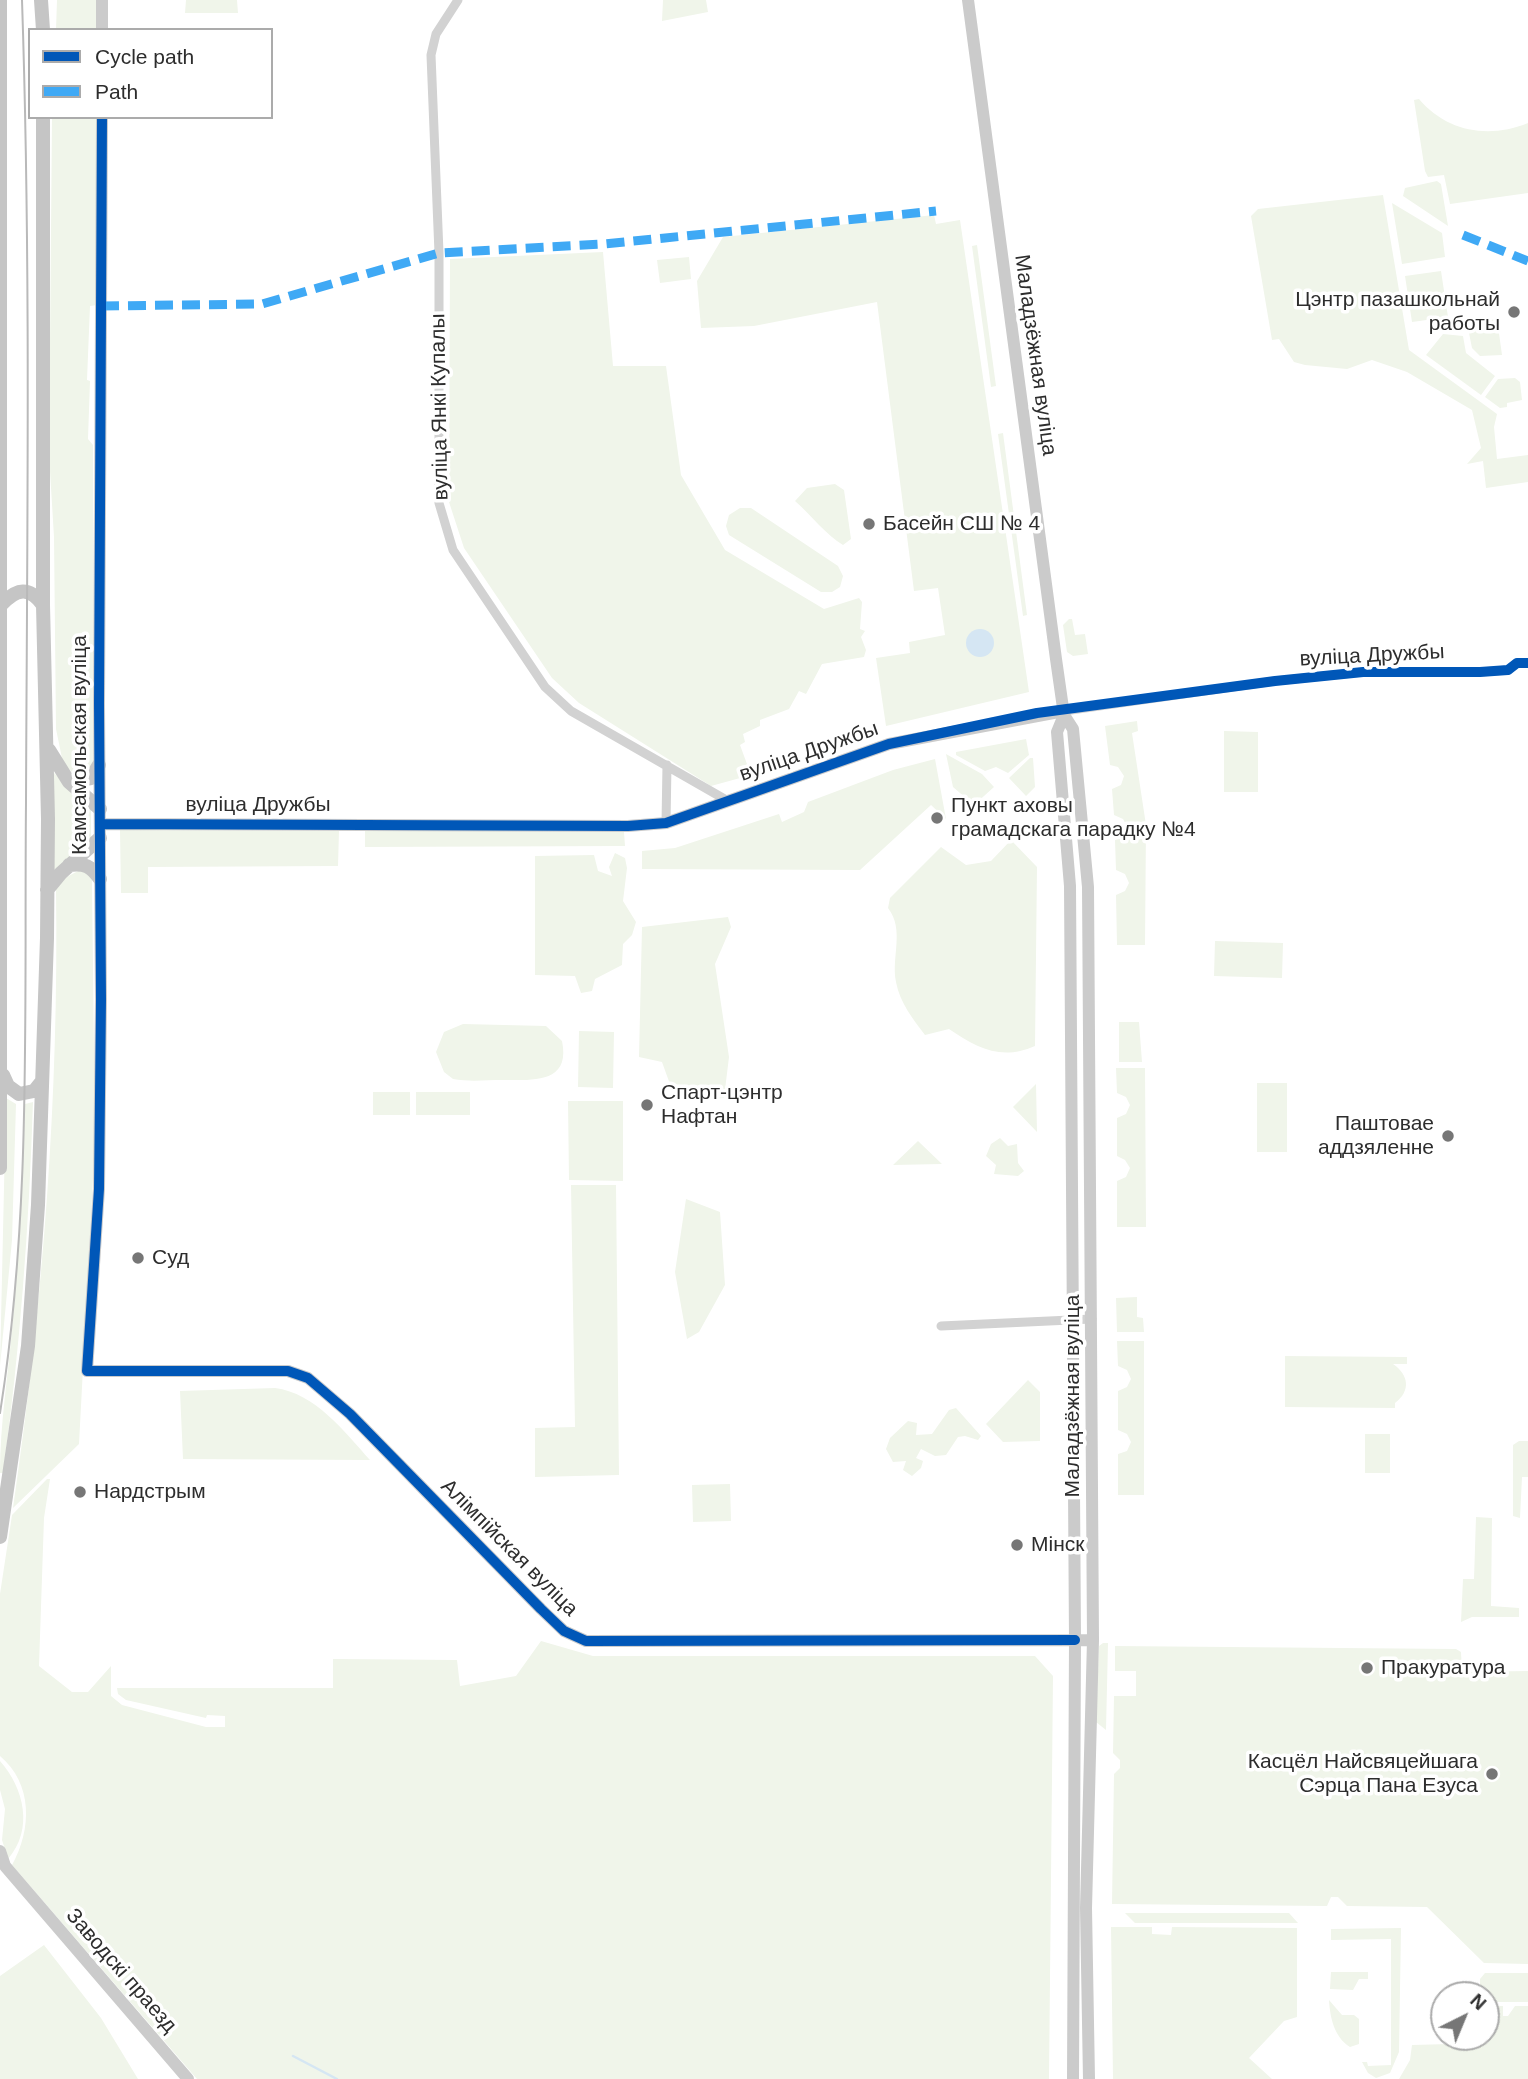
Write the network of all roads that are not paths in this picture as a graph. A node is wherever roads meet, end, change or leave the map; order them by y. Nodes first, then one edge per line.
1 (0, 0) edge
2 (41, 0) edge
3 (50, 0) edge
4 (102, 0) edge
5 (458, 0) edge
6 (968, 0) edge
7 (0, 6) edge
8 (102, 26) edge
9 (43, 28) edge
10 (43, 119) edge
11 (102, 119) edge
12 (1, 604) edge
13 (43, 605) junction
14 (1528, 663) edge
15 (1064, 713) junction
16 (46, 744) junction
17 (99, 765) junction
18 (667, 765) junction
19 (69, 782) junction
20 (728, 801) junction
21 (666, 822) junction
22 (100, 823) junction
23 (0, 849) edge
24 (69, 865) junction
25 (100, 879) junction
26 (47, 890) junction
27 (1, 923) edge
28 (2, 1074) junction
29 (42, 1081) junction
30 (0, 1168) edge
31 (1092, 1319) junction
32 (1071, 1320) junction
33 (941, 1325) dead end
34 (87, 1371) joint
35 (0, 1537) edge
36 (1075, 1640) junction
37 (1093, 1640) junction
38 (0, 1851) edge
39 (0, 1870) edge
40 (24, 1889) junction
41 (188, 2079) edge
42 (1073, 2079) edge
43 (1089, 2079) edge

1 - 7 main road
2 - 9 main road
3 - 9 main road
4 - 8 street
5 - 18 street, вуліца Янкі Купалы
6 - 15 street, Маладзёжная вуліца
7 - 12 main road
10 - 13 main road, Камсамольская вуліца
11 - 17 street, Камсамольская вуліца
12 - 13 main road
12 - 23 main road
13 - 16 main road, Камсамольская вуліца
14 - 15 street, вуліца Дружбы
15 - 20 street, вуліца Дружбы
15 - 31 street, Маладзёжная вуліца
15 - 32 street, Маладзёжная вуліца
16 - 19 main road
16 - 26 main road, Камсамольская вуліца
17 - 19 main road
17 - 22 street, Камсамольская вуліца
18 - 20 street, вуліца Янкі Купалы
18 - 21 street
19 - 22 main road
20 - 21 street, вуліца Дружбы
21 - 22 street, вуліца Дружбы
22 - 24 main road
22 - 25 street, Камсамольская вуліца
23 - 27 main road
24 - 25 main road
24 - 26 main road
25 - 34 street, Камсамольская вуліца
26 - 29 main road, Камсамольская вуліца
27 - 28 main road
28 - 29 main road
28 - 30 main road
29 - 35 main road, Камсамольская вуліца
31 - 32 street
31 - 37 street, Маладзёжная вуліца
32 - 33 street
32 - 36 street, Маладзёжная вуліца
34 - 36 street, Алімпійская вуліца
36 - 37 street, Алімпійская вуліца
36 - 42 street, Маладзёжная вуліца
37 - 43 street, Маладзёжная вуліца
38 - 40 street
39 - 40 street
40 - 41 street, Заводскі праезд

